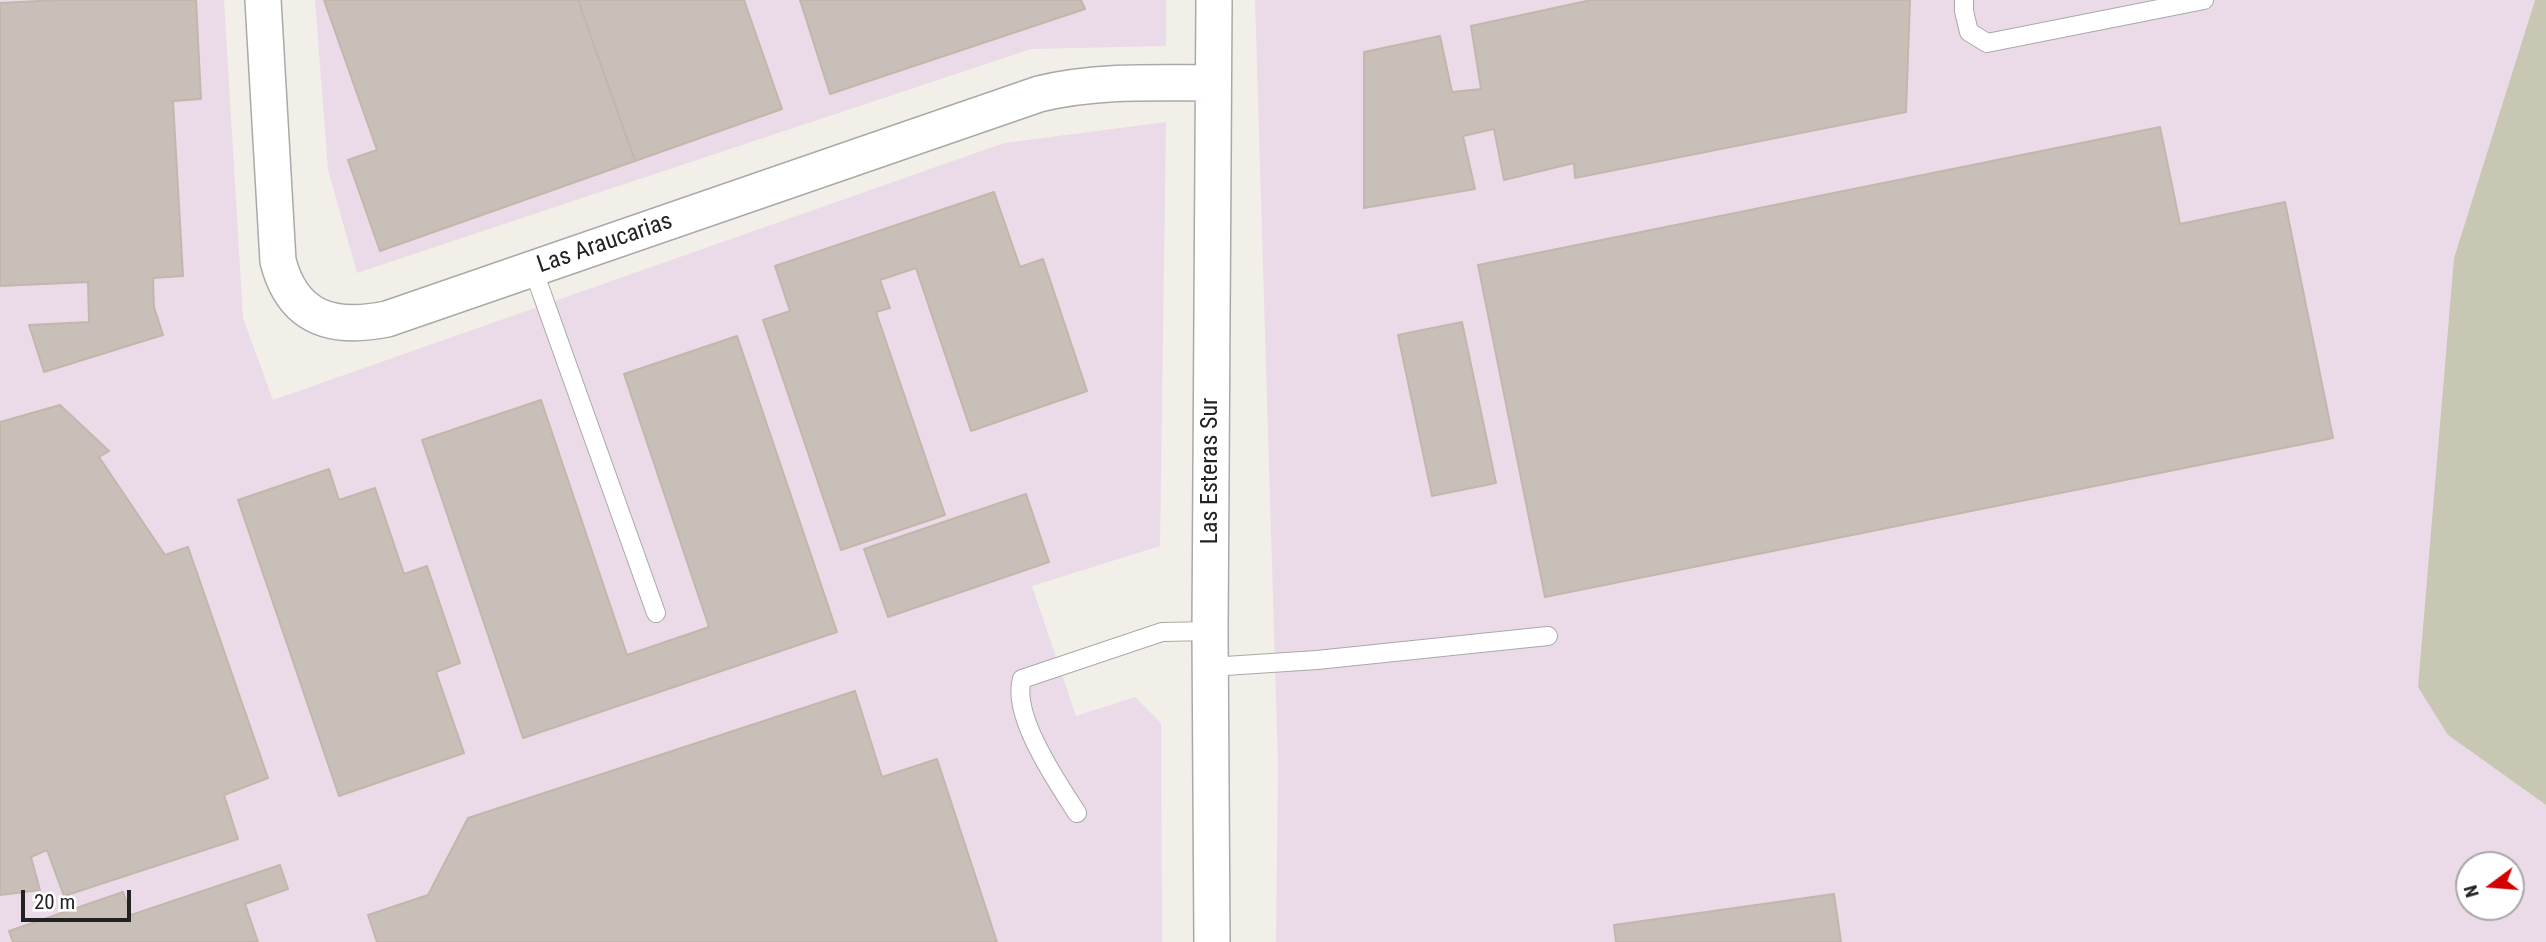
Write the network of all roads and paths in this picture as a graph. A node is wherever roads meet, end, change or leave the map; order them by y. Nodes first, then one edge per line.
1 (263, 0) edge
2 (1214, 0) edge
3 (1964, 0) edge
4 (2204, 0) edge
5 (1213, 83) junction
6 (533, 269) junction
7 (656, 613) dead end
8 (1210, 631) junction
9 (1548, 636) dead end
10 (1210, 667) junction
11 (1077, 813) dead end
12 (1212, 942) edge

1 - 6 street, Las Araucarias
2 - 5 street, Las Esteras Sur
3 - 4 lane
5 - 6 street, Las Araucarias
5 - 8 street, Las Esteras Sur
6 - 7 lane
8 - 10 street, Las Esteras Sur
8 - 11 lane
9 - 10 lane
10 - 12 street, Las Esteras Sur

